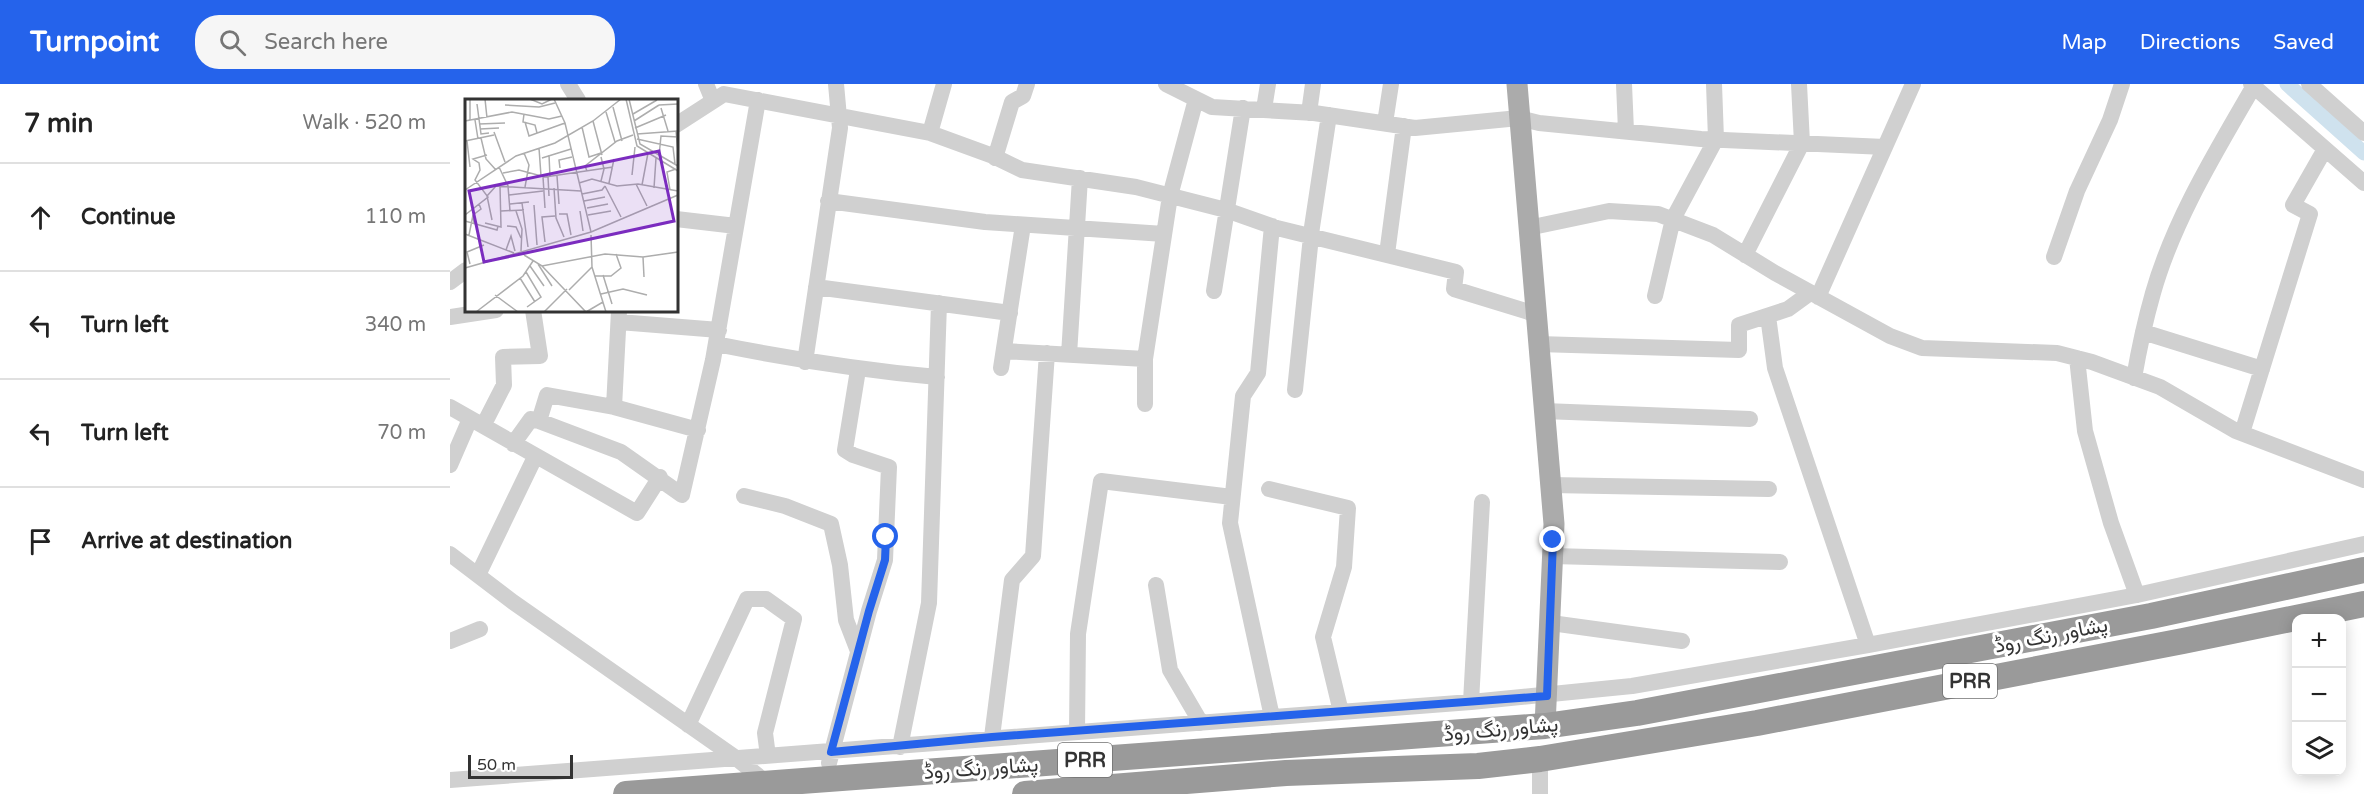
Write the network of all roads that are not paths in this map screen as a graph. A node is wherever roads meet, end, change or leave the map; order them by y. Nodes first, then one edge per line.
1 (568, 84) edge
2 (706, 84) edge
3 (836, 84) edge
4 (944, 84) edge
5 (1027, 84) edge
6 (1268, 84) edge
7 (1313, 84) edge
8 (1392, 84) edge
9 (1517, 84) edge
10 (1624, 84) edge
11 (1714, 84) edge
12 (1798, 84) edge
13 (1913, 84) edge
14 (2122, 84) edge
15 (2309, 84) edge
16 (2253, 85) edge
17 (1173, 86) edge
18 (577, 99) edge
19 (1196, 99) junction
20 (758, 100) junction
21 (713, 101) junction
22 (1243, 108) junction
23 (1264, 109) junction
24 (1310, 113) junction
25 (1329, 115) junction
26 (839, 116) junction
27 (1519, 118) junction
28 (1384, 123) junction
29 (678, 124) edge
30 (1404, 126) junction
31 (2363, 129) edge
32 (1626, 131) junction
33 (930, 134) junction
34 (1716, 139) junction
35 (1802, 143) junction
36 (1885, 147) junction
37 (2325, 149) junction
38 (995, 158) junction
39 (1080, 178) junction
40 (2364, 183) edge
41 (1170, 196) junction
42 (828, 201) junction
43 (1226, 210) junction
44 (678, 219) edge
45 (1673, 219) junction
46 (1023, 225) junction
47 (736, 226) junction
48 (1272, 226) junction
49 (1528, 228) junction
50 (1078, 229) junction
51 (1164, 234) junction
52 (1311, 236) junction
53 (1387, 254) junction
54 (1745, 255) junction
55 (2054, 257) dead end
56 (465, 271) edge
57 (450, 282) edge
58 (816, 286) junction
59 (1214, 291) dead end
60 (1814, 295) junction
61 (1655, 296) dead end
62 (939, 303) junction
63 (483, 312) edge
64 (533, 312) edge
65 (1010, 313) junction
66 (1535, 314) junction
67 (619, 316) edge
68 (1768, 316) junction
69 (450, 317) edge
70 (2142, 332) junction
71 (717, 337) junction
72 (1538, 344) junction
73 (1004, 351) junction
74 (1047, 353) junction
75 (1069, 354) junction
76 (2077, 358) junction
77 (1145, 359) junction
78 (805, 362) junction
79 (1001, 368) dead end
80 (2262, 369) junction
81 (858, 370) junction
82 (937, 377) junction
83 (2134, 378) junction
84 (1295, 390) dead end
85 (1145, 404) dead end
86 (450, 407) edge
87 (614, 407) junction
88 (1544, 411) junction
89 (1750, 419) dead end
90 (538, 421) junction
91 (476, 423) junction
92 (698, 430) junction
93 (2242, 433) junction
94 (513, 444) junction
95 (535, 457) junction
96 (450, 465) edge
97 (660, 477) junction
98 (2364, 480) edge
99 (1550, 485) junction
100 (1269, 489) dead end
101 (1769, 489) dead end
102 (744, 496) dead end
103 (1232, 496) junction
104 (1482, 502) dead end
105 (2364, 544) edge
106 (450, 554) edge
107 (1552, 556) junction
108 (1780, 562) dead end
109 (2364, 570) edge
110 (478, 575) junction
111 (1156, 585) dead end
112 (2136, 595) junction
113 (2364, 604) edge
114 (2177, 611) junction
115 (2151, 616) junction
116 (1551, 623) junction
117 (480, 629) dead end
118 (450, 641) edge
119 (2183, 641) junction
120 (1682, 642) dead end
121 (1868, 645) junction
122 (2158, 645) junction
123 (858, 651) junction
124 (1547, 696) junction
125 (1471, 702) junction
126 (1341, 712) junction
127 (1272, 717) junction
128 (1201, 723) junction
129 (688, 725) junction
130 (1545, 726) junction
131 (1077, 732) junction
132 (992, 737) junction
133 (900, 747) junction
134 (831, 752) junction
135 (768, 756) junction
136 (736, 758) junction
137 (1540, 759) junction
138 (826, 778) junction
139 (450, 780) edge
140 (767, 783) junction
141 (626, 794) edge
142 (1025, 794) edge
143 (1539, 794) edge

1 - 18 street
2 - 21 street
3 - 26 street
4 - 33 street
5 - 38 street
6 - 23 street
7 - 24 street
8 - 28 street
9 - 27 main road
10 - 32 street
11 - 34 street
12 - 35 street
13 - 36 street
14 - 55 street
15 - 31 street
16 - 37 street
16 - 70 street
17 - 19 street
19 - 22 street
19 - 41 street
20 - 21 street
20 - 26 street
20 - 47 street
21 - 29 street
22 - 23 street
22 - 43 street
23 - 24 street
24 - 25 street
25 - 28 street
25 - 52 street
26 - 33 street
26 - 42 street
27 - 30 street
27 - 32 street
27 - 49 main road
28 - 30 street
30 - 53 street
32 - 34 street
33 - 38 street
34 - 35 street
34 - 45 street
35 - 36 street
35 - 54 street
36 - 60 street
37 - 40 street
37 - 80 street
38 - 39 street
39 - 41 street
39 - 50 street
41 - 43 street
41 - 51 street
42 - 46 street
42 - 58 street
43 - 48 street
43 - 59 street
44 - 47 street
45 - 49 street
45 - 54 street
45 - 61 street
46 - 50 street
46 - 65 street
47 - 71 street
48 - 52 street
48 - 103 street
49 - 66 main road
50 - 51 street
50 - 75 street
51 - 77 street
52 - 53 street
52 - 84 street
53 - 66 street
54 - 60 street
56 - 57 street
58 - 62 street
58 - 78 street
60 - 68 street
60 - 76 street
62 - 65 street
62 - 82 street
63 - 69 street
64 - 91 street
65 - 73 street
66 - 72 main road
67 - 71 street
67 - 87 street
68 - 72 street
68 - 121 street
70 - 80 street
70 - 83 street
71 - 78 street
71 - 92 street
72 - 88 main road
73 - 74 street
73 - 79 street
74 - 75 street
74 - 132 street
75 - 77 street
76 - 83 street
76 - 112 street
77 - 85 street
78 - 81 street
80 - 93 street
81 - 82 street
81 - 123 street
82 - 133 street
83 - 93 street
86 - 91 street
87 - 90 street
87 - 92 street
88 - 89 street
88 - 99 main road
90 - 94 street
90 - 97 street
91 - 94 street
91 - 96 street
92 - 97 street
93 - 98 street
94 - 95 street
95 - 97 street
95 - 110 street
99 - 101 street
99 - 107 main road
100 - 126 street
102 - 123 street
103 - 127 street
103 - 131 street
104 - 125 street
105 - 112 street
106 - 110 street
107 - 108 street
107 - 116 main road
109 - 114 highway, پشاور رنگ روڈ / PRR
110 - 129 street
111 - 128 street
112 - 121 street
113 - 119 highway, پشاور رنگ روڈ / PRR
114 - 115 highway, پشاور رنگ روڈ / PRR
114 - 119 highway
115 - 122 highway
115 - 130 highway, پشاور رنگ روڈ / PRR
116 - 120 street
116 - 124 main road
117 - 118 street
119 - 122 highway, پشاور رنگ روڈ / PRR
121 - 124 street
122 - 137 highway, پشاور رنگ روڈ / PRR
123 - 134 street
124 - 125 street
124 - 130 main road
125 - 126 street
126 - 127 street
127 - 128 street
128 - 131 street
129 - 135 street
129 - 136 street
130 - 138 highway, پشاور رنگ روڈ / PRR
131 - 132 street
132 - 133 street
133 - 134 street
134 - 135 street
134 - 138 street
135 - 136 street
136 - 139 street
136 - 140 street
137 - 142 highway, پشاور رنگ روڈ / PRR
137 - 143 street
138 - 140 highway, پشاور رنگ روڈ / PRR
140 - 141 highway, پشاور رنگ روڈ / PRR

